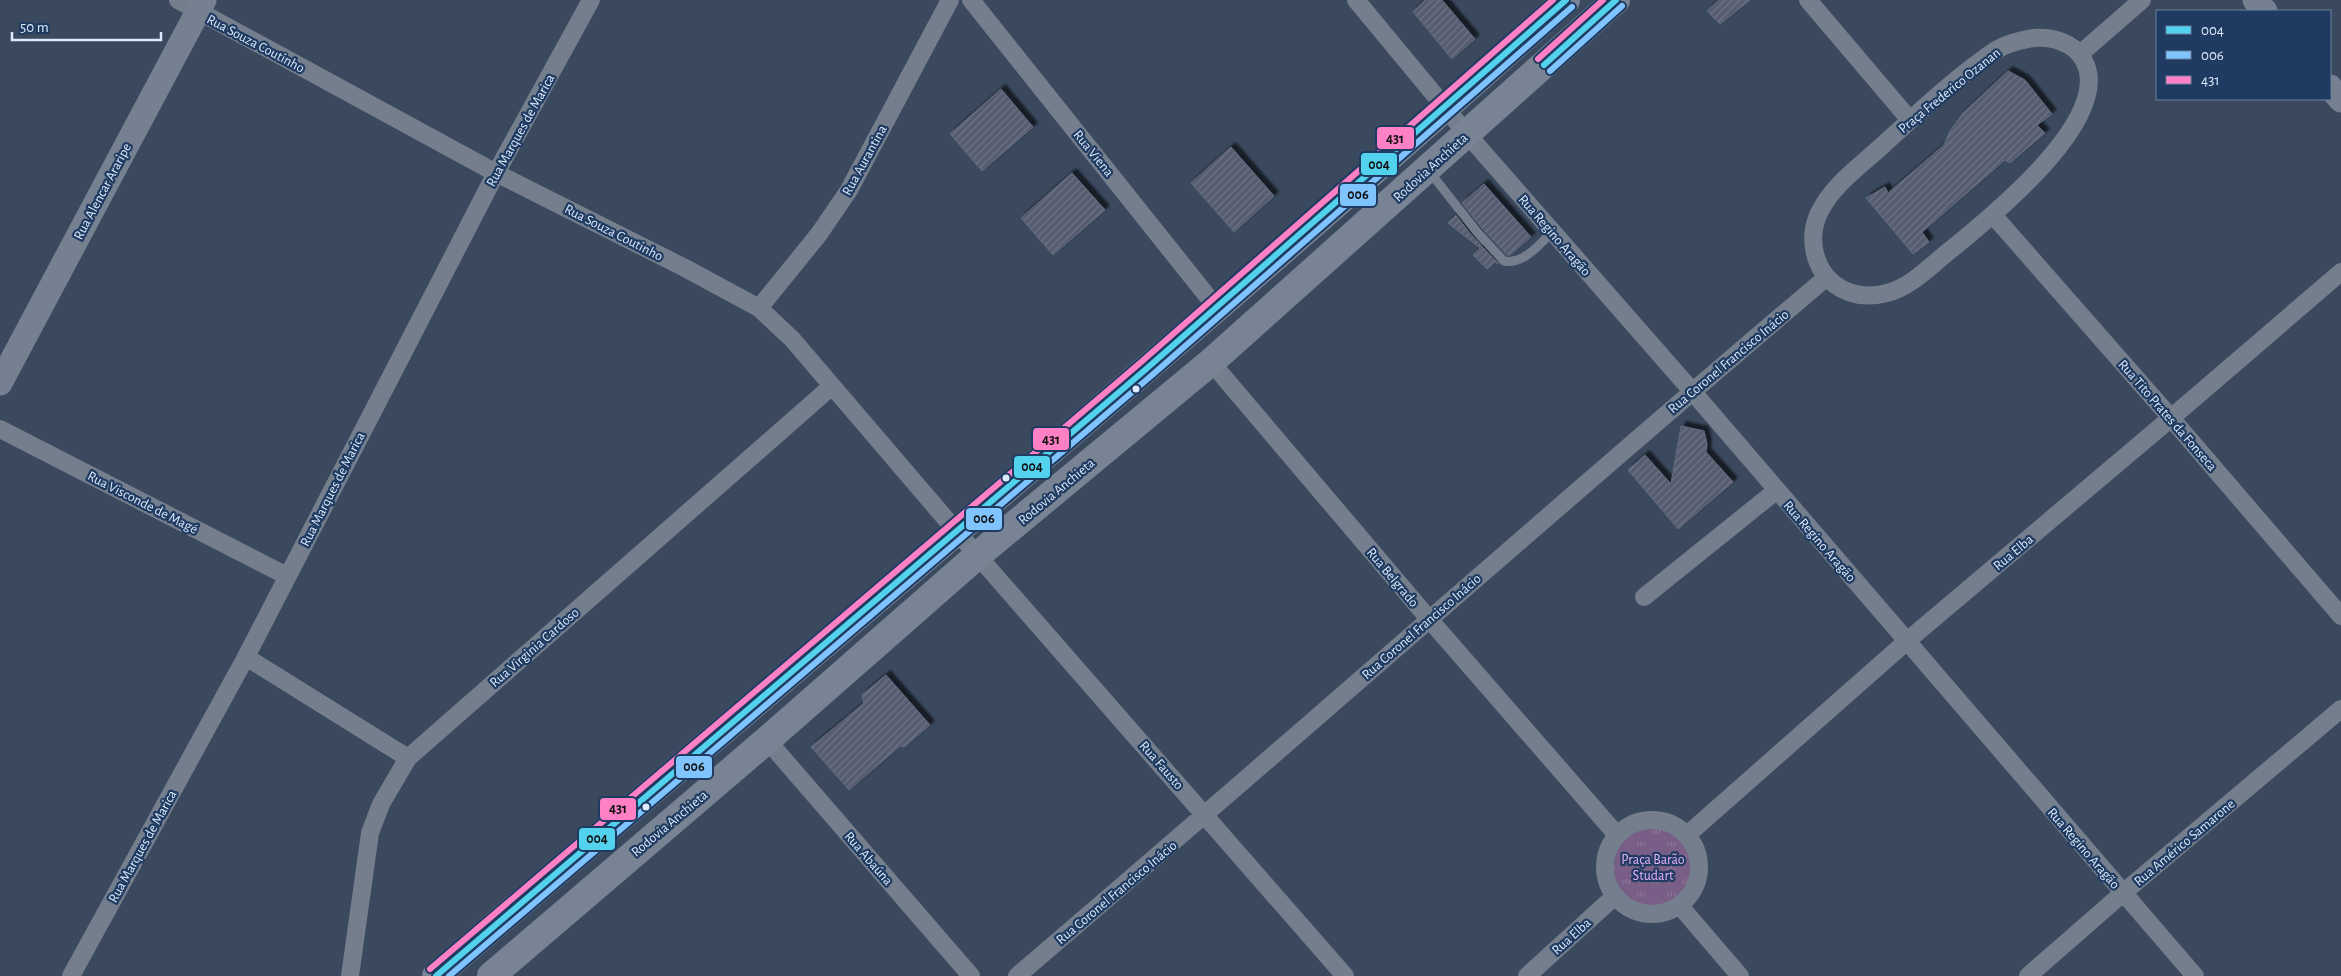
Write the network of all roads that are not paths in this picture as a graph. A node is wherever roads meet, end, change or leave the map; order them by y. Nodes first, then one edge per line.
1 (591, 0) edge
2 (950, 0) edge
3 (971, 0) edge
4 (1356, 0) edge
5 (1566, 0) edge
6 (1616, 0) edge
7 (1808, 0) edge
8 (2142, 0) edge
9 (2255, 0) edge
10 (193, 4) edge
11 (2264, 10) edge
12 (2080, 54) junction
13 (2331, 88) edge
14 (2341, 100) edge
15 (1444, 108) junction
16 (1910, 120) junction
17 (1466, 134) junction
18 (1428, 169) junction
19 (496, 172) junction
20 (1993, 216) junction
21 (1552, 232) junction
22 (2341, 272) edge
23 (1827, 277) junction
24 (1216, 307) junction
25 (759, 308) junction
26 (1211, 362) junction
27 (0, 383) edge
28 (832, 386) junction
29 (1692, 391) junction
30 (2171, 418) junction
31 (0, 429) edge
32 (1777, 490) junction
33 (957, 532) junction
34 (978, 555) junction
35 (287, 576) junction
36 (1644, 597) dead end
37 (2341, 616) edge
38 (1429, 618) junction
39 (1907, 641) junction
40 (246, 657) junction
41 (2341, 709) edge
42 (768, 740) junction
43 (408, 758) junction
44 (1205, 815) junction
45 (1687, 834) junction
46 (1617, 835) junction
47 (2123, 893) junction
48 (1615, 896) junction
49 (1680, 906) junction
50 (498, 974) edge
51 (71, 976) edge
52 (350, 976) edge
53 (436, 976) edge
54 (971, 976) edge
55 (1017, 976) edge
56 (1345, 976) edge
57 (1527, 976) edge
58 (1740, 976) edge
59 (2028, 976) edge
60 (2195, 976) edge

1 - 19 street, Rua Marques de Marica
2 - 25 street, Rua Aurantina
3 - 24 street, Rua Viena
4 - 15 street, Rua Regino Aragão
5 - 15 highway
6 - 17 highway, Rodovia Anchieta
7 - 16 street
8 - 12 street
9 - 11 street
10 - 19 street, Rua Souza Coutinho
10 - 27 street, Rua Alencar Araripe
12 - 16 street, Praça Frederico Ozanan
12 - 20 street, Praça Frederico Ozanan
13 - 14 street
15 - 17 street, Rua Regino Aragão
15 - 24 highway
16 - 23 street, Praça Frederico Ozanan
17 - 18 highway, Rodovia Anchieta
17 - 21 street, Rua Regino Aragão
18 - 21 lane
18 - 26 highway, Rodovia Anchieta
19 - 25 street, Rua Souza Coutinho
19 - 35 street, Rua Marques de Marica
20 - 23 street, Praça Frederico Ozanan
20 - 30 street, Rua Tito Prates da Fonseca
21 - 29 street, Rua Regino Aragão
22 - 30 street, Rua Elba
23 - 29 street, Rua Coronel Francisco Inácio
24 - 33 highway
25 - 28 street, Rua Souza Coutinho
26 - 34 highway, Rodovia Anchieta
26 - 38 street, Rua Belgrado
28 - 33 street, Rua Souza Coutinho
28 - 43 street, Rua Virginia Cardoso
29 - 32 street, Rua Regino Aragão
29 - 38 street, Rua Coronel Francisco Inácio
30 - 37 street, Rua Tito Prates da Fonseca
30 - 39 street, Rua Elba
31 - 35 street, Rua Visconde de Magé
32 - 36 street
32 - 39 street, Rua Regino Aragão
33 - 34 street, Rua Souza Coutinho
33 - 53 highway
34 - 42 highway, Rodovia Anchieta
34 - 44 street, Rua Fausto
35 - 40 street, Rua Marques de Marica
38 - 44 street, Rua Coronel Francisco Inácio
38 - 46 street, Rua Belgrado
39 - 45 street, Rua Elba
39 - 47 street, Rua Regino Aragão
40 - 43 street
40 - 51 street, Rua Marques de Marica
41 - 47 street, Rua Américo Samarone
42 - 50 highway, Rodovia Anchieta
42 - 54 street, Rua Abaúna
43 - 52 street, Rua Virginia Cardoso
44 - 55 street, Rua Coronel Francisco Inácio
44 - 56 street, Rua Fausto
45 - 46 street
45 - 49 street
46 - 48 street
47 - 59 street, Rua Américo Samarone
47 - 60 street, Rua Regino Aragão
48 - 49 street
48 - 57 street, Rua Elba
49 - 58 street

